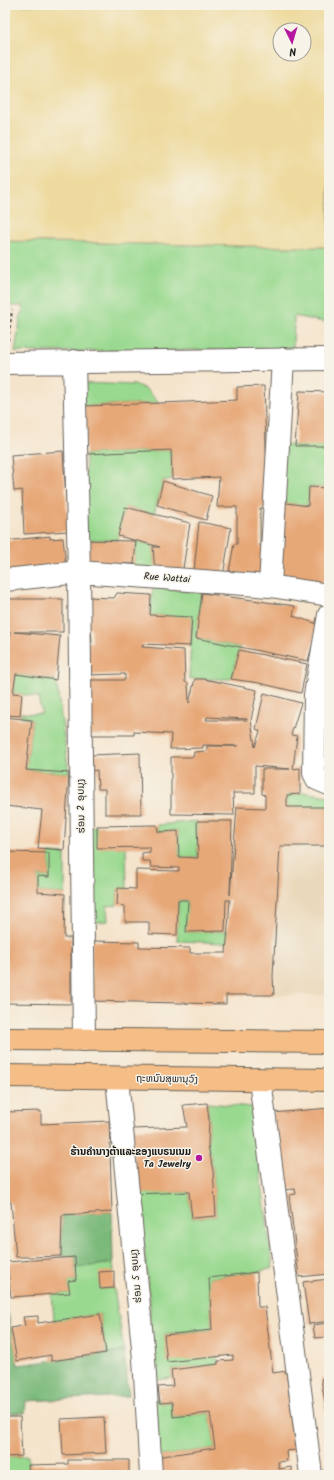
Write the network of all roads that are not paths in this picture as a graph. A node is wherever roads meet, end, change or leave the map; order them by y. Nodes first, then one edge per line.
1 (283, 359) junction
2 (329, 359) edge
3 (74, 362) junction
4 (5, 363) edge
5 (79, 572) junction
6 (5, 580) edge
7 (270, 586) junction
8 (329, 595) edge
9 (329, 615) edge
10 (329, 784) edge
11 (5, 1039) edge
12 (84, 1040) junction
13 (329, 1042) edge
14 (5, 1076) edge
15 (117, 1078) junction
16 (260, 1080) junction
17 (329, 1080) edge
18 (151, 1475) edge
19 (312, 1475) edge

1 - 2 street
1 - 3 street
1 - 7 street
3 - 4 street
3 - 5 street, ຮ່ອມ 2 ອຸບມຸງ
5 - 6 street, Rue Wattai
5 - 7 street, Rue Wattai
5 - 12 street, ຮ່ອມ 2 ອຸບມຸງ
7 - 8 street, Rue Wattai
9 - 10 street
11 - 12 highway
12 - 13 highway
14 - 15 highway, ຖະຫນົນສຸພານຸວົງ
15 - 16 highway, ຖະຫນົນສຸພານຸວົງ
15 - 18 street, ຮ່ອມ 5 ອຸບມຸງ
16 - 17 highway, ຖະຫນົນສຸພານຸວົງ
16 - 19 street

